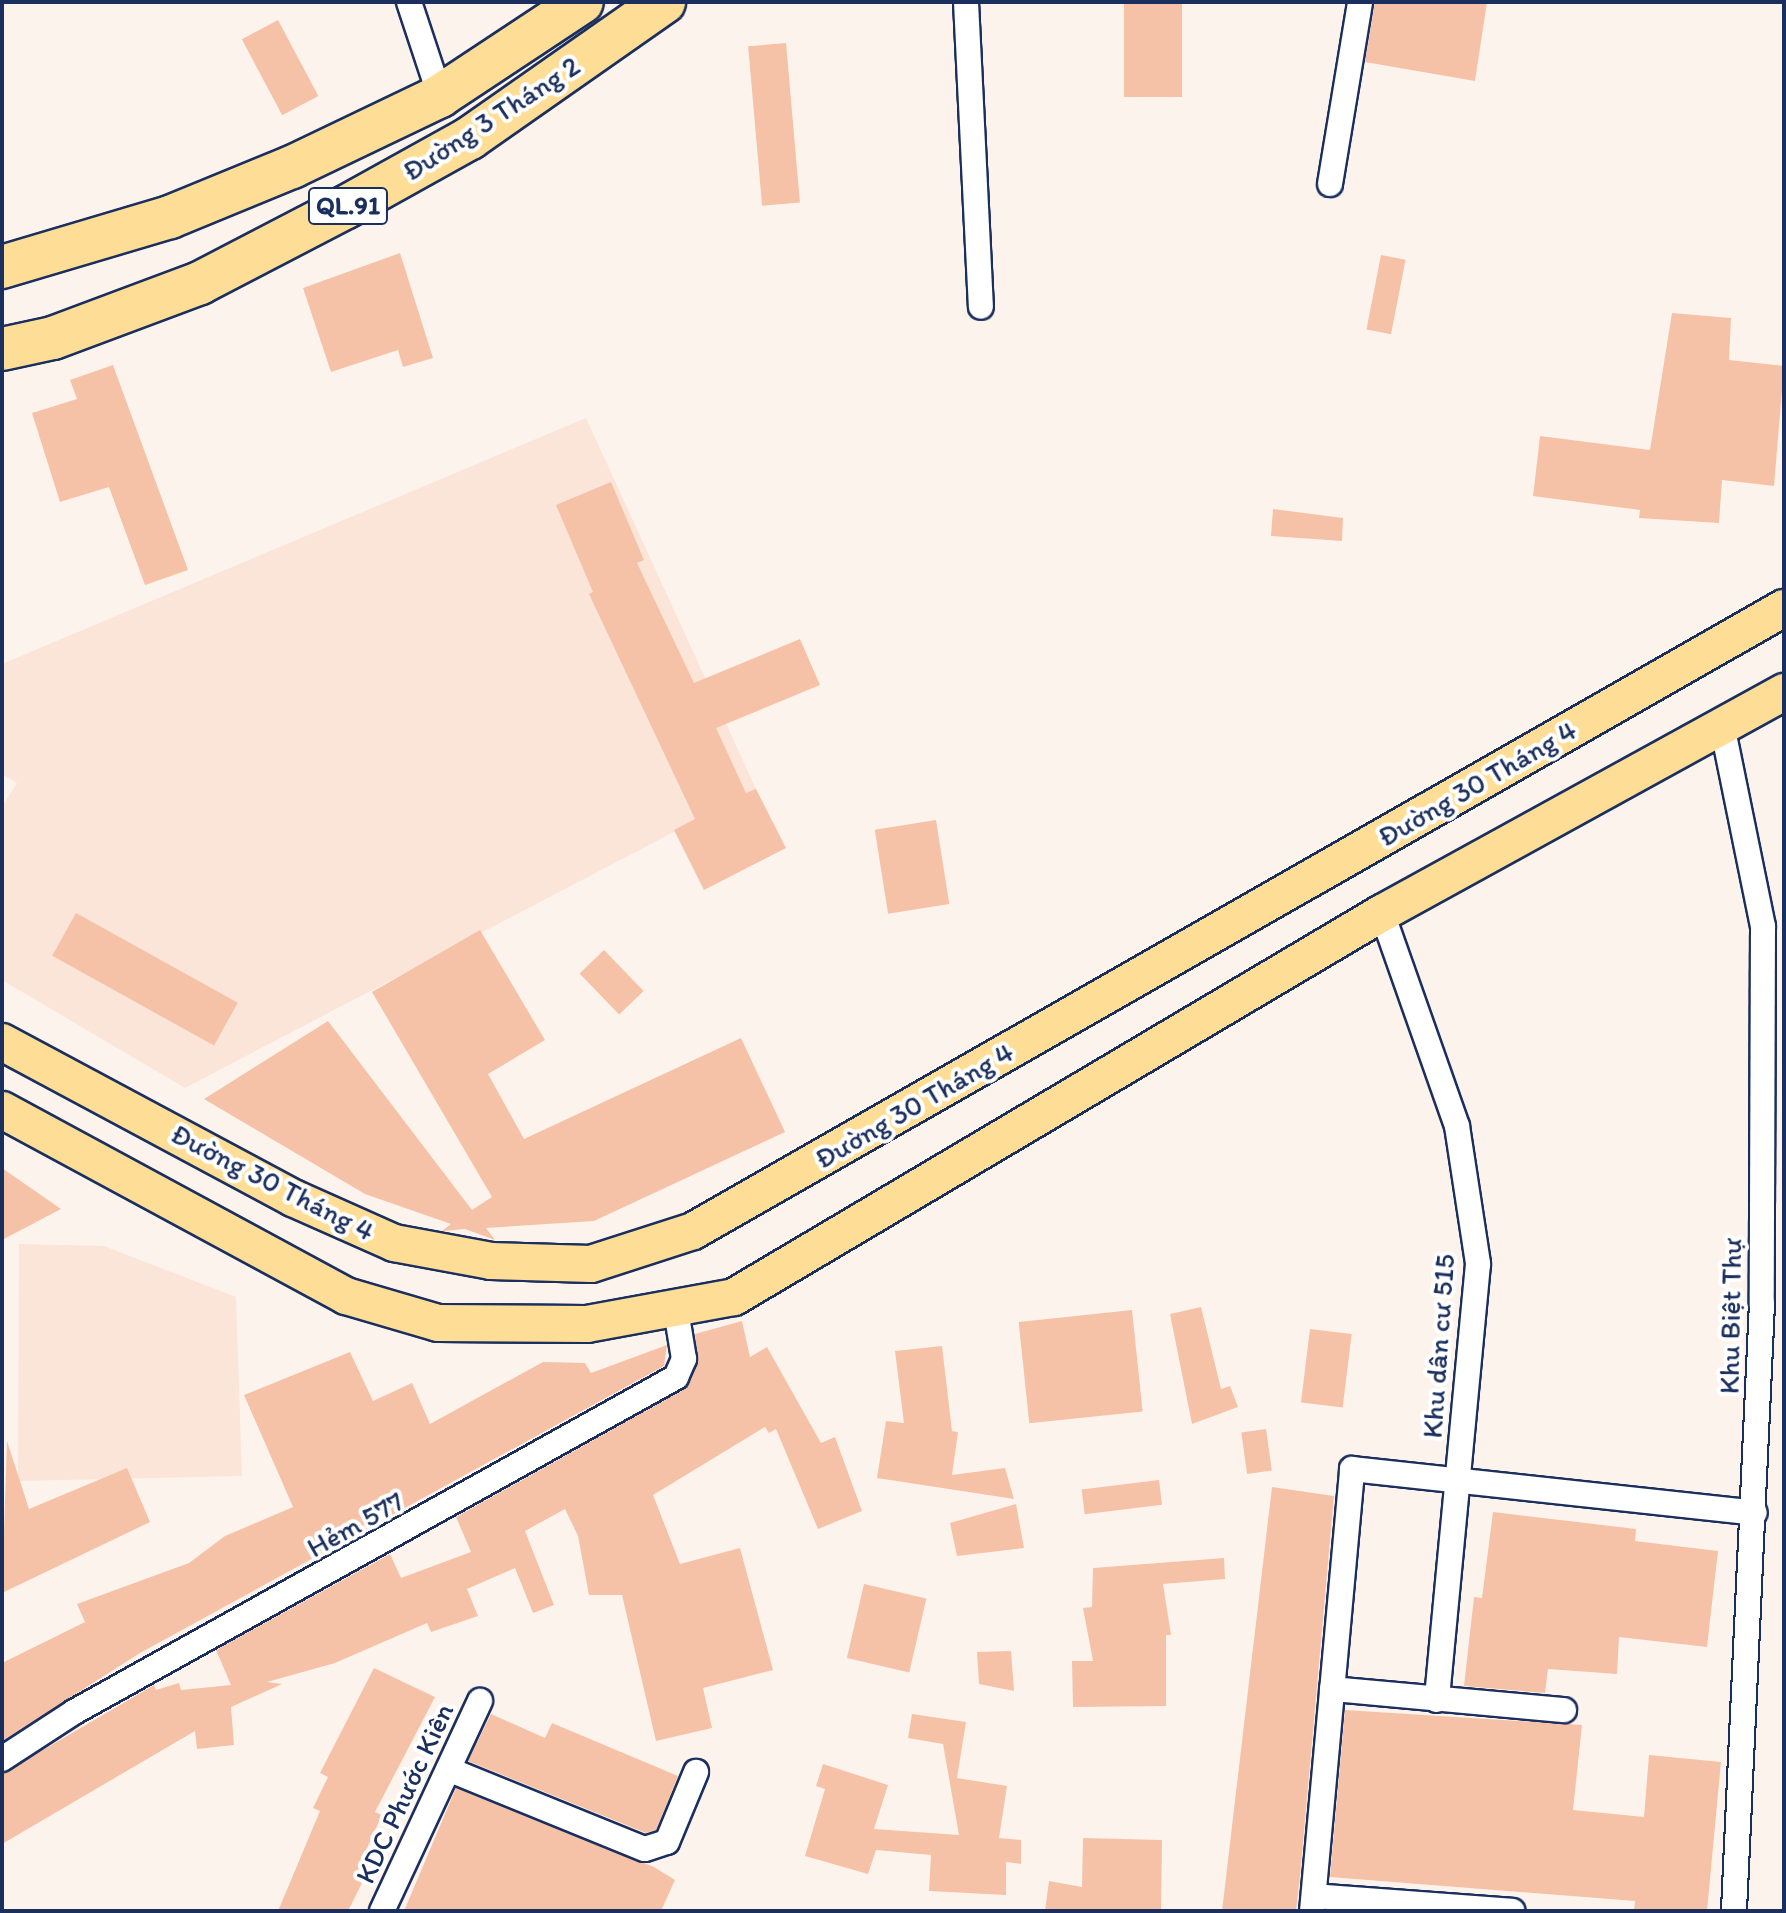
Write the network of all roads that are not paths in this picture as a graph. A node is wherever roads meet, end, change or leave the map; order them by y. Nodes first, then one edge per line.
1 (409, 2) edge
2 (582, 2) edge
3 (664, 2) edge
4 (966, 2) edge
5 (1360, 2) edge
6 (440, 96) junction
7 (1330, 184) dead end
8 (2, 267) edge
9 (981, 307) dead end
10 (2, 349) edge
11 (1784, 608) edge
12 (1784, 692) edge
13 (1722, 725) junction
14 (1382, 913) junction
15 (2, 1042) edge
16 (2, 1110) edge
17 (676, 1310) junction
18 (1458, 1479) junction
19 (1755, 1513) junction
20 (1332, 1689) junction
21 (1437, 1700) junction
22 (480, 1701) dead end
23 (1564, 1710) dead end
24 (2, 1759) edge
25 (450, 1770) junction
26 (696, 1772) dead end
27 (1313, 1904) edge
28 (382, 1911) edge
29 (1512, 1911) edge
30 (1734, 1911) edge

1 - 6 street
2 - 6 highway, Đường 3 Tháng 2 / QL.91
3 - 10 highway, Đường 3 Tháng 2 / QL.91
4 - 9 street
5 - 7 street
6 - 8 highway, Đường 3 Tháng 2 / QL.91
11 - 15 main road, Đường 30 Tháng 4
12 - 13 main road
13 - 14 main road
13 - 19 street, Khu Biệt Thự
14 - 17 main road
14 - 18 street, Khu dân cư 515
16 - 17 main road
17 - 24 street, Hẻm 577
18 - 19 street
18 - 20 street
18 - 21 street, Khu dân cư 515
19 - 30 street, Khu Biệt Thự
20 - 21 street
20 - 27 street
21 - 23 street
22 - 25 street, KDC Phước Kiên
25 - 26 street
25 - 28 street, KDC Phước Kiên
27 - 29 street

